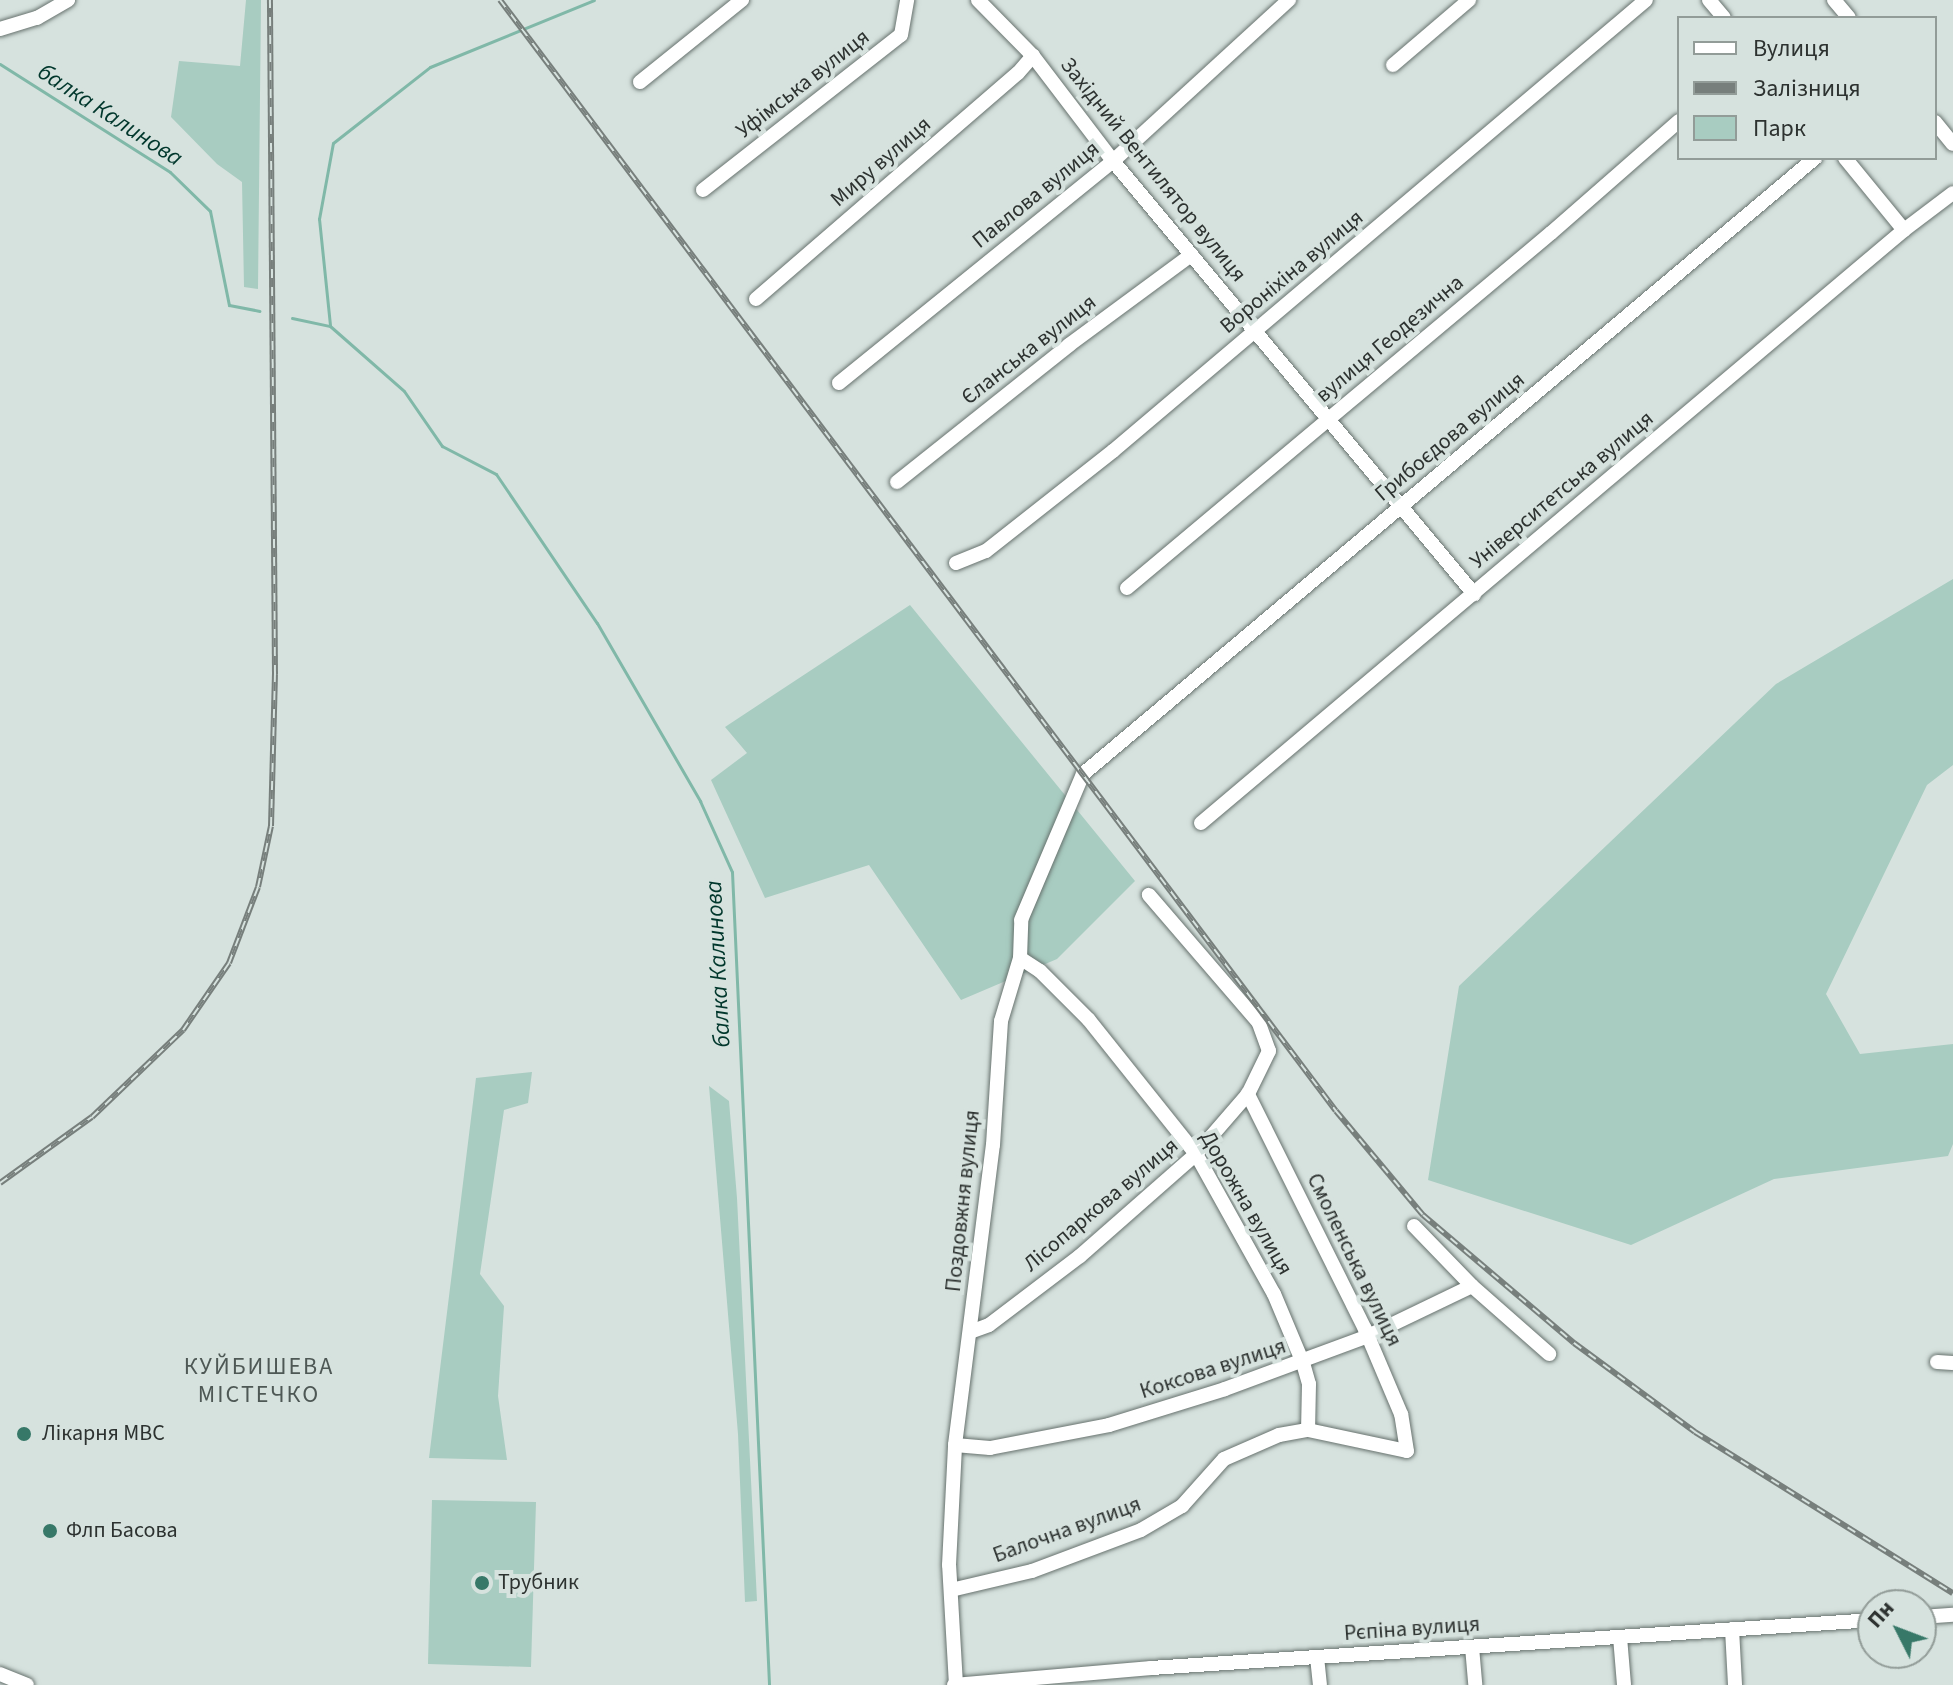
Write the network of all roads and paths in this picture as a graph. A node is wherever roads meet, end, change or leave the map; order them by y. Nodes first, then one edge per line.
1 (68, 0) edge
2 (742, 0) edge
3 (907, 0) edge
4 (978, 0) edge
5 (1289, 0) edge
6 (1469, 0) edge
7 (1646, 0) edge
8 (1709, 0) edge
9 (1834, 0) edge
10 (1722, 16) edge
11 (1847, 16) edge
12 (3, 28) edge
13 (1033, 56) junction
14 (1393, 65) dead end
15 (640, 82) dead end
16 (1677, 123) edge
17 (1937, 124) edge
18 (1953, 144) edge
19 (1813, 160) edge
20 (1847, 160) edge
21 (1113, 161) junction
22 (703, 190) dead end
23 (1953, 193) edge
24 (1904, 230) junction
25 (1191, 255) junction
26 (756, 299) dead end
27 (1256, 332) junction
28 (839, 383) dead end
29 (1330, 418) junction
30 (897, 482) dead end
31 (1403, 506) junction
32 (956, 563) dead end
33 (1127, 588) dead end
34 (1474, 594) junction
35 (1113, 750) joint
36 (1201, 823) dead end
37 (1149, 895) dead end
38 (1020, 958) junction
39 (1248, 1094) junction
40 (1196, 1154) junction
41 (1414, 1226) dead end
42 (1472, 1286) junction
43 (970, 1332) junction
44 (1368, 1336) junction
45 (1549, 1354) dead end
46 (1937, 1362) dead end
47 (1303, 1363) junction
48 (1953, 1363) edge
49 (1308, 1430) junction
50 (955, 1445) junction
51 (1407, 1451) joint
52 (951, 1590) junction
53 (1857, 1621) edge
54 (1732, 1629) junction
55 (1620, 1637) junction
56 (1472, 1647) junction
57 (1317, 1657) junction
58 (0, 1674) edge
59 (1132, 1677) edge
60 (27, 1685) edge
61 (955, 1685) edge
62 (1320, 1685) edge
63 (1475, 1685) edge
64 (1624, 1685) edge
65 (1735, 1685) edge

1 - 12 street
2 - 15 street
3 - 22 street, Уфімська вулиця
4 - 13 street, Західний Вентилятор вулиця
5 - 21 street, Павлова вулиця
6 - 14 street
7 - 27 street, Вороніхіна вулиця
8 - 10 street
9 - 11 street
13 - 21 street, Західний Вентилятор вулиця
13 - 26 street, Миру вулиця
16 - 29 street, вулиця Геодезична
17 - 18 street
19 - 31 street, Грибоєдова вулиця
20 - 24 street
21 - 25 street, Західний Вентилятор вулиця
21 - 28 street, Павлова вулиця
23 - 24 street, Університетська вулиця
24 - 34 street, Університетська вулиця
25 - 27 street, Західний Вентилятор вулиця
25 - 30 street, Єланська вулиця
27 - 29 street, Західний Вентилятор вулиця
27 - 32 street, Вороніхіна вулиця
29 - 31 street, Західний Вентилятор вулиця
29 - 33 street, вулиця Геодезична
31 - 34 street, Західний Вентилятор вулиця
31 - 35 street, Грибоєдова вулиця
34 - 36 street, Університетська вулиця
35 - 38 street, Поздовжня вулиця
37 - 39 street, Лісопаркова вулиця
38 - 40 street, Дорожна вулиця
38 - 43 street, Поздовжня вулиця
39 - 40 street, Лісопаркова вулиця
39 - 44 street, Смоленська вулиця
40 - 43 street, Лісопаркова вулиця
40 - 47 street, Дорожна вулиця
41 - 42 street
42 - 44 street, Коксова вулиця
42 - 45 street
43 - 50 street, Поздовжня вулиця
44 - 47 street, Коксова вулиця
44 - 51 street, Смоленська вулиця
46 - 48 street
47 - 49 street, Дорожна вулиця
47 - 50 street, Коксова вулиця
49 - 51 street, Балочна вулиця
49 - 52 street, Балочна вулиця
50 - 52 street, Поздовжня вулиця
52 - 61 street, Поздовжня вулиця
53 - 54 street, Рєпіна вулиця
54 - 55 street, Рєпіна вулиця
54 - 65 street
55 - 56 street, Рєпіна вулиця
55 - 64 street
56 - 57 street, Рєпіна вулиця
56 - 63 street
57 - 59 street, Рєпіна вулиця
57 - 62 street
58 - 60 street
59 - 61 street, Рєпіна вулиця

